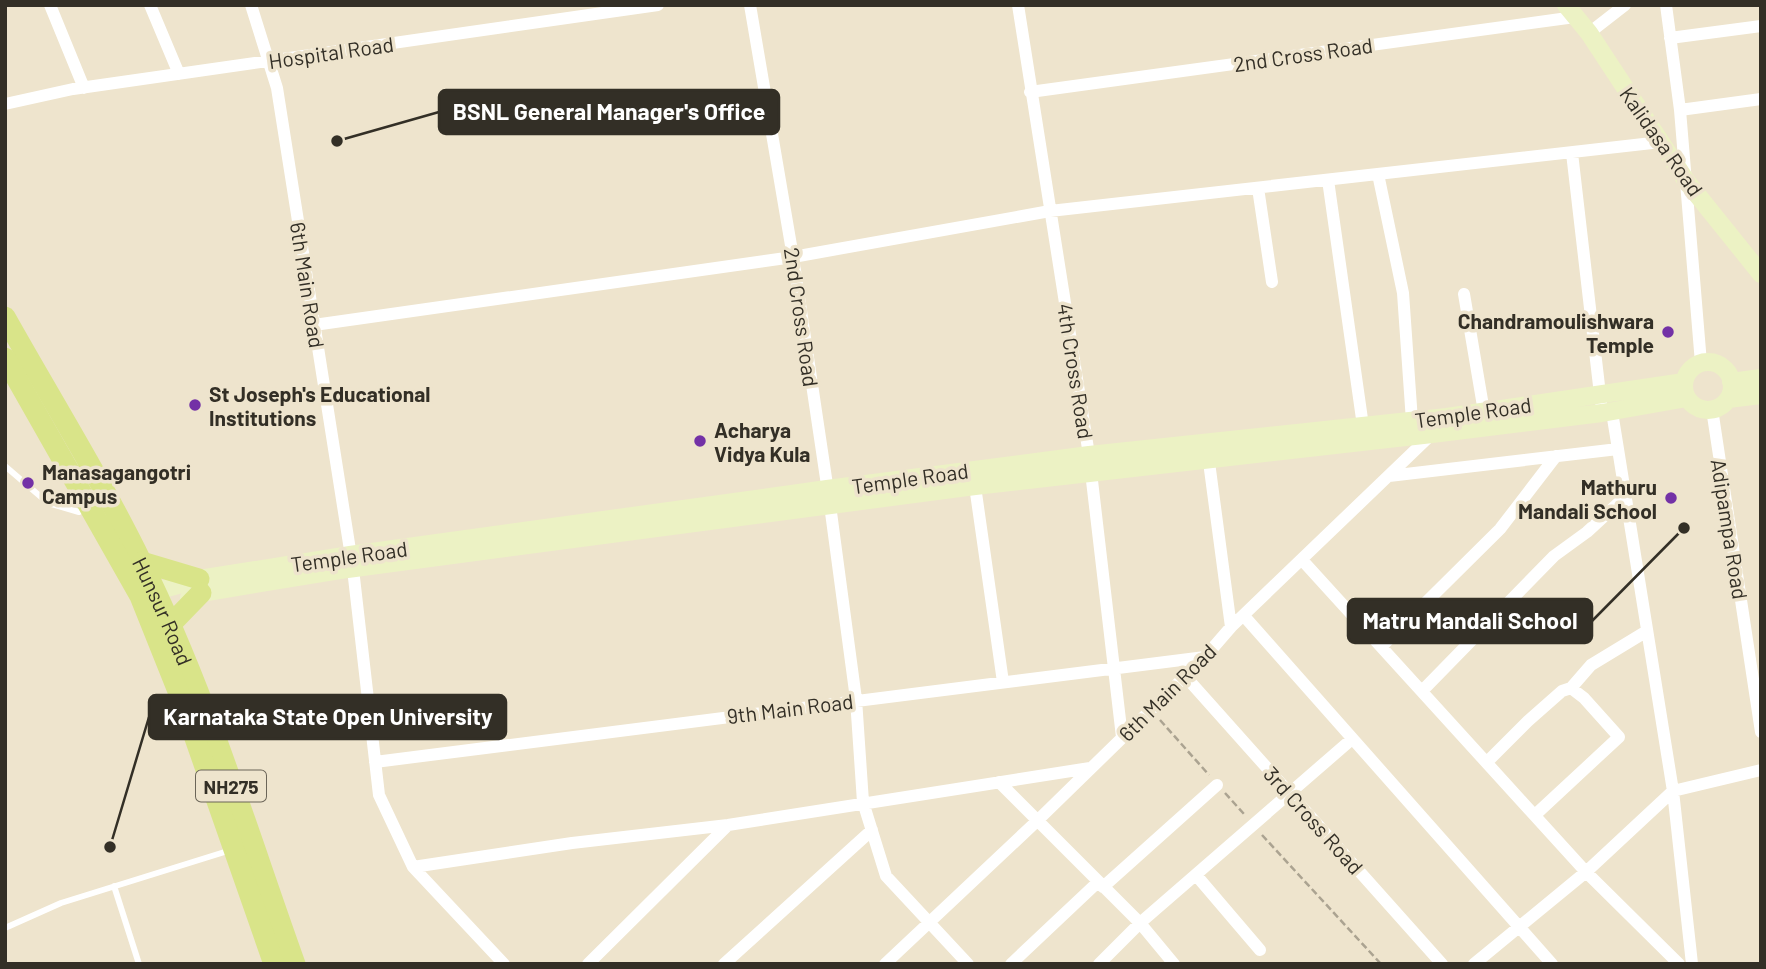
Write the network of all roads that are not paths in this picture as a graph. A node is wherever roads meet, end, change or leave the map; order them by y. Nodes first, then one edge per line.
1 (50, 5) edge
2 (150, 5) edge
3 (251, 5) edge
4 (658, 5) edge
5 (750, 5) edge
6 (1018, 5) edge
7 (1625, 5) edge
8 (1666, 5) edge
9 (599, 10) edge
10 (1571, 11) edge
11 (1761, 26) edge
12 (1589, 33) junction
13 (1670, 38) junction
14 (268, 61) junction
15 (179, 74) junction
16 (84, 88) junction
17 (1030, 92) junction
18 (1761, 99) edge
19 (5, 104) edge
20 (1680, 110) junction
21 (1661, 142) junction
22 (1572, 153) junction
23 (1378, 174) junction
24 (1328, 180) junction
25 (1687, 182) junction
26 (1258, 188) junction
27 (1050, 211) junction
28 (793, 257) junction
29 (1761, 274) edge
30 (1272, 282) dead end
31 (1464, 294) dead end
32 (5, 317) edge
33 (314, 325) junction
34 (5, 358) edge
35 (1702, 363) junction
36 (1761, 378) edge
37 (1686, 390) junction
38 (1729, 390) junction
39 (1601, 395) junction
40 (1761, 395) edge
41 (1712, 409) junction
42 (1484, 412) junction
43 (1607, 412) junction
44 (1447, 417) junction
45 (1412, 421) junction
46 (1363, 426) junction
47 (1432, 434) junction
48 (1618, 449) junction
49 (1089, 455) junction
50 (1556, 456) junction
51 (1209, 461) junction
52 (5, 466) edge
53 (1092, 475) junction
54 (1389, 477) junction
55 (975, 486) junction
56 (829, 497) junction
57 (1625, 497) junction
58 (90, 507) junction
59 (1303, 561) junction
60 (142, 562) junction
61 (352, 562) junction
62 (200, 586) junction
63 (155, 607) junction
64 (1244, 616) junction
65 (1231, 627) junction
66 (1647, 631) junction
67 (1382, 646) junction
68 (1205, 657) junction
69 (1114, 666) junction
70 (1185, 676) junction
71 (1003, 682) junction
72 (1571, 688) junction
73 (1423, 690) junction
74 (856, 699) junction
75 (1761, 732) edge
76 (1122, 737) junction
77 (1352, 739) junction
78 (375, 762) junction
79 (1487, 762) junction
80 (1091, 768) junction
81 (1761, 770) edge
82 (999, 782) junction
83 (1217, 785) road end
84 (1673, 790) junction
85 (1290, 793) junction
86 (863, 802) junction
87 (1535, 816) junction
88 (1037, 821) junction
89 (728, 825) junction
90 (872, 830) junction
91 (234, 849) junction
92 (413, 867) junction
93 (1586, 872) junction
94 (1196, 875) junction
95 (1100, 884) junction
96 (114, 886) junction
97 (929, 922) junction
98 (1140, 923) junction
99 (1518, 926) junction
100 (5, 928) edge
101 (1260, 950) dead end
102 (139, 964) edge
103 (274, 964) edge
104 (295, 964) edge
105 (504, 964) edge
106 (588, 964) edge
107 (724, 964) edge
108 (885, 964) edge
109 (968, 964) edge
110 (1011, 964) edge
111 (1099, 964) edge
112 (1173, 964) edge
113 (1442, 964) edge
114 (1474, 964) edge
115 (1552, 964) edge
116 (1679, 964) edge
117 (1692, 964) edge

1 - 16 street
2 - 15 street
3 - 14 street, 6th Main Road
4 - 9 street, Hospital Road
5 - 28 street, 2nd Cross Road
6 - 17 street, 4th Cross Road
7 - 12 street
8 - 13 street
9 - 14 street, Hospital Road
10 - 12 street, Kalidasa Road
10 - 17 street, 2nd Cross Road
11 - 13 street
12 - 21 street, Kalidasa Road
13 - 20 street
14 - 15 street, Hospital Road
14 - 33 street, 6th Main Road
15 - 16 street, Hospital Road
16 - 19 street, Hospital Road
17 - 27 street, 4th Cross Road
18 - 20 street
20 - 25 street
21 - 22 street
21 - 25 street, Kalidasa Road
22 - 23 street
22 - 39 street
23 - 24 street
23 - 45 street
24 - 26 street
24 - 46 street
25 - 29 street, Kalidasa Road
25 - 35 street
26 - 27 street
26 - 30 street
27 - 28 street
27 - 49 street, 4th Cross Road
28 - 33 street
28 - 56 street, 2nd Cross Road
31 - 42 street
32 - 60 main road, Hunsur Road / NH275
33 - 61 street, 6th Main Road
34 - 58 main road
35 - 37 street
35 - 38 street
36 - 38 street
37 - 39 street, Temple Road
37 - 41 street
37 - 43 street, Temple Road
38 - 40 street
38 - 41 street
39 - 42 street, Temple Road
39 - 43 street
41 - 75 street, Adipampa Road
42 - 44 street, Temple Road
43 - 47 street, Temple Road
43 - 48 street
44 - 45 street, Temple Road
44 - 47 street, 6th Main Road
45 - 46 street, Temple Road
46 - 49 street, Temple Road
47 - 51 street, Temple Road
47 - 54 street, 6th Main Road
48 - 50 street
48 - 57 street
49 - 53 street, 4th Cross Road
49 - 56 street, Temple Road
50 - 54 street
50 - 67 street
51 - 53 street, Temple Road
51 - 65 street
52 - 58 lane
53 - 55 street, Temple Road
53 - 69 street, 4th Cross Road
54 - 59 street, 6th Main Road
55 - 56 street, Temple Road
55 - 71 street
56 - 61 street, Temple Road
56 - 74 street, 2nd Cross Road
57 - 66 street
57 - 73 street
58 - 63 main road
59 - 64 street, 6th Main Road
59 - 67 street
60 - 62 main road
60 - 63 main road, Hunsur Road / NH275
61 - 62 street, Temple Road
61 - 78 street, 6th Main Road
62 - 63 main road
62 - 63 street, Temple Road
63 - 91 main road
63 - 104 main road, Hunsur Road / NH275
64 - 65 street, 6th Main Road
64 - 77 street
65 - 68 street, 6th Main Road
66 - 72 street
66 - 84 street
67 - 73 street
68 - 69 street, 9th Main Road
68 - 70 street, 6th Main Road
69 - 71 street, 9th Main Road
69 - 76 street, 4th Cross Road
70 - 76 street, 6th Main Road
70 - 85 street, 3rd Cross Road
71 - 74 street, 9th Main Road
72 - 79 street
72 - 87 street
73 - 79 street
74 - 78 street, 9th Main Road
74 - 86 street, 2nd Cross Road
76 - 80 street, 6th Main Road
77 - 85 street
77 - 99 street
78 - 92 street, 6th Main Road
79 - 87 street
80 - 82 street
80 - 88 street, 6th Main Road
81 - 84 street
82 - 86 street
82 - 88 street
83 - 95 street
84 - 93 street
84 - 117 street
85 - 94 street
85 - 113 street, 3rd Cross Road
86 - 89 street
86 - 90 street, 2nd Cross Road
87 - 93 street
88 - 95 street
88 - 97 street, 6th Main Road
89 - 92 street
89 - 106 street
90 - 97 street, 2nd Cross Road
90 - 107 street
91 - 96 lane
91 - 103 main road
92 - 105 street, 6th Main Road
93 - 99 street
93 - 116 street
94 - 98 street
94 - 101 street
95 - 98 street
95 - 110 street
96 - 100 lane
96 - 102 lane
97 - 108 street, 6th Main Road
97 - 109 street, 2nd Cross Road
98 - 111 street
98 - 112 street
99 - 114 street
99 - 115 street

